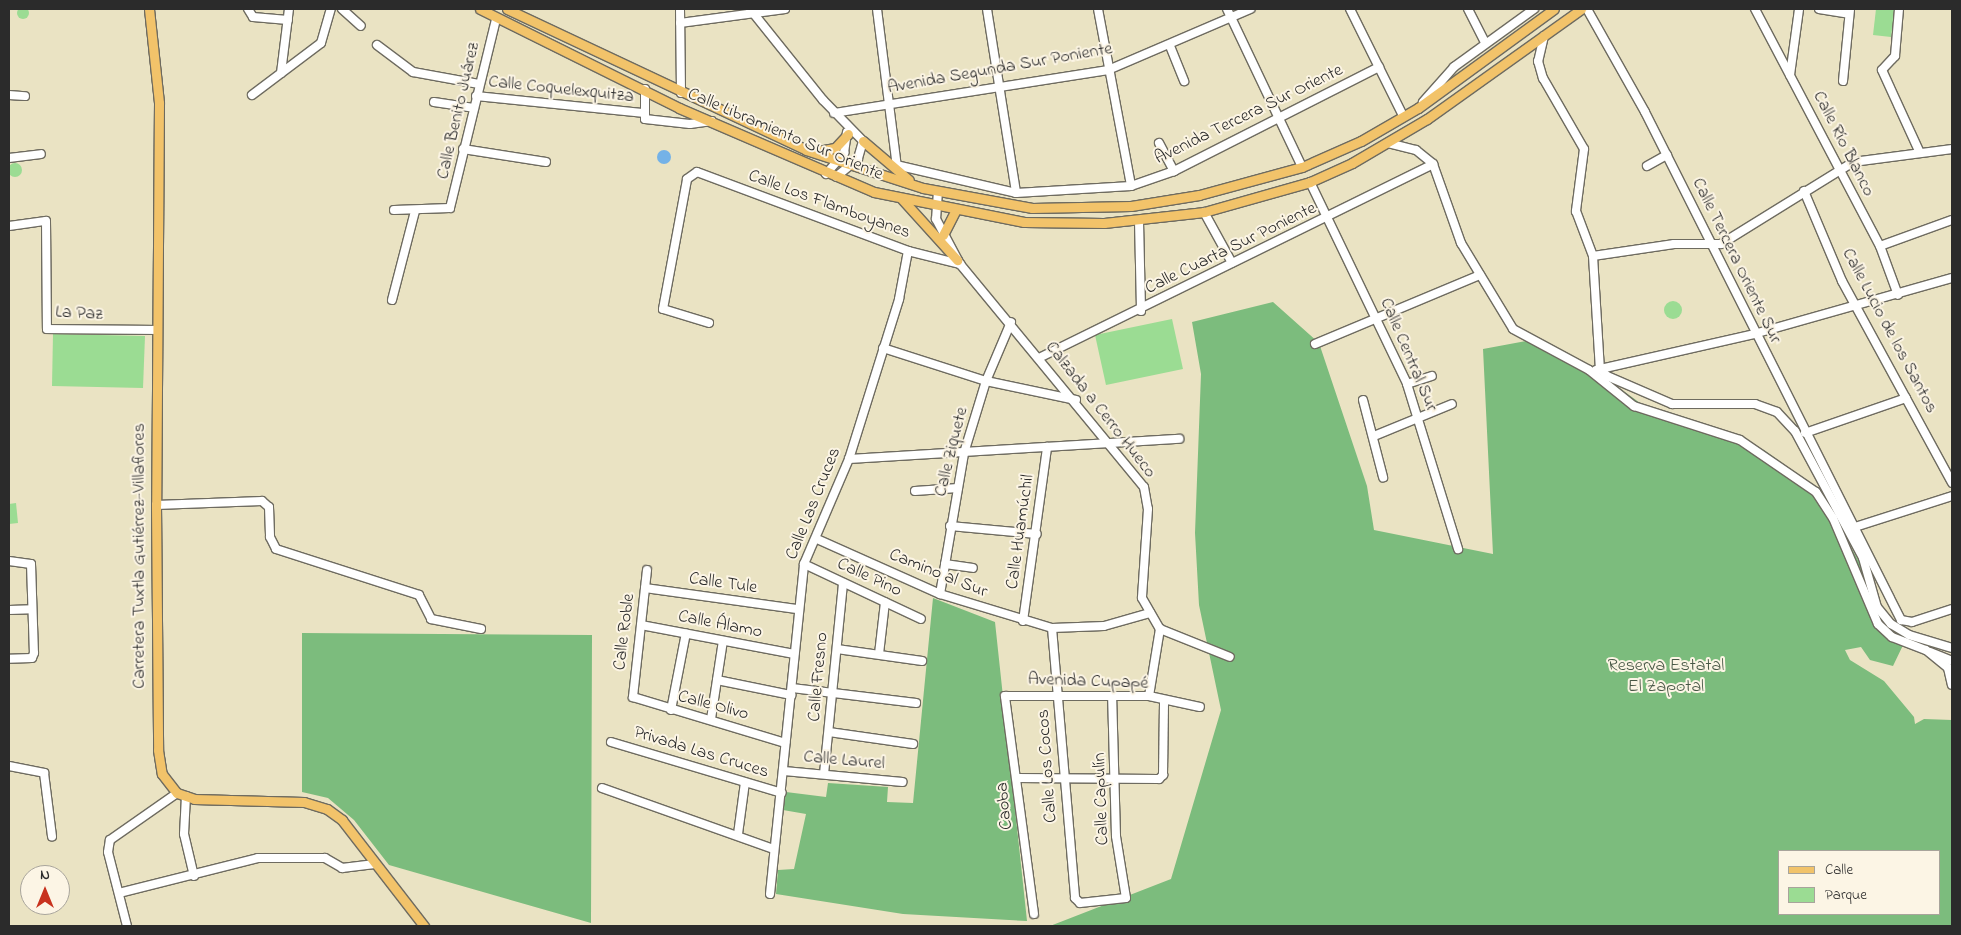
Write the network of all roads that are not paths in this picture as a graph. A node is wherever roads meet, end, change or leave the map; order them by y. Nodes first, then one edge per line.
1 (149, 9) edge
2 (289, 9) edge
3 (331, 9) edge
4 (342, 9) edge
5 (480, 9) edge
6 (508, 9) edge
7 (680, 9) edge
8 (785, 9) edge
9 (876, 9) edge
10 (987, 9) edge
11 (1098, 9) edge
12 (1227, 9) edge
13 (1250, 9) edge
14 (1350, 9) edge
15 (1468, 9) edge
16 (1534, 9) edge
17 (1554, 9) edge
18 (1582, 9) edge
19 (1587, 9) edge
20 (1755, 9) edge
21 (1799, 9) edge
22 (1818, 9) edge
23 (1899, 9) edge
24 (767, 10) edge
25 (753, 11) edge
26 (249, 12) edge
27 (1850, 12) edge
28 (1232, 18) junction
29 (288, 20) junction
30 (496, 20) junction
31 (680, 23) junction
32 (361, 26) dead end
33 (1544, 36) junction
34 (1485, 43) junction
35 (377, 45) dead end
36 (1170, 46) junction
37 (1379, 67) junction
38 (1108, 70) junction
39 (281, 73) junction
40 (1790, 75) junction
41 (1184, 81) dead end
42 (1842, 81) dead end
43 (479, 84) junction
44 (1001, 88) junction
45 (645, 90) junction
46 (681, 93) junction
47 (252, 94) dead end
48 (9, 95) edge
49 (25, 96) dead end
50 (476, 96) junction
51 (434, 102) dead end
52 (889, 103) junction
53 (474, 108) junction
54 (1418, 108) junction
55 (642, 113) junction
56 (834, 113) junction
57 (1403, 116) junction
58 (1281, 118) junction
59 (712, 121) junction
60 (847, 130) junction
61 (863, 141) junction
62 (1388, 143) junction
63 (1159, 144) dead end
64 (463, 149) junction
65 (1952, 149) edge
66 (806, 150) junction
67 (1920, 153) junction
68 (41, 154) dead end
69 (1667, 155) junction
70 (9, 158) edge
71 (839, 160) junction
72 (546, 162) dead end
73 (1433, 164) junction
74 (852, 165) junction
75 (1647, 166) dead end
76 (1302, 167) junction
77 (1839, 168) junction
78 (897, 169) junction
79 (1174, 170) junction
80 (826, 174) junction
81 (836, 177) junction
82 (1310, 182) junction
83 (1131, 186) junction
84 (922, 188) junction
85 (938, 191) junction
86 (1804, 191) junction
87 (1016, 193) junction
88 (901, 198) junction
89 (936, 207) junction
90 (394, 210) dead end
91 (415, 211) junction
92 (955, 211) junction
93 (1204, 212) junction
94 (1328, 218) junction
95 (1952, 220) edge
96 (1139, 221) junction
97 (9, 226) edge
98 (943, 235) junction
99 (1711, 242) junction
100 (1880, 246) junction
101 (908, 251) junction
102 (1593, 256) junction
103 (958, 262) junction
104 (1232, 263) junction
105 (1480, 275) junction
106 (1952, 278) edge
107 (1898, 295) junction
108 (392, 300) dead end
109 (1856, 305) junction
110 (1141, 311) junction
111 (1376, 315) junction
112 (1011, 322) junction
113 (709, 323) dead end
114 (156, 330) junction
115 (1754, 334) junction
116 (1315, 344) dead end
117 (883, 348) junction
118 (1041, 357) junction
119 (1600, 369) junction
120 (1589, 370) junction
121 (1432, 376) dead end
122 (986, 381) junction
123 (1407, 384) junction
124 (1906, 398) junction
125 (1076, 400) junction
126 (1362, 400) dead end
127 (1452, 404) dead end
128 (1418, 415) junction
129 (1805, 433) junction
130 (1374, 436) junction
131 (1179, 439) dead end
132 (1109, 443) junction
133 (1047, 447) junction
134 (964, 453) junction
135 (849, 459) junction
136 (1383, 477) dead end
137 (1952, 483) edge
138 (958, 488) junction
139 (916, 491) dead end
140 (1952, 496) edge
141 (156, 505) junction
142 (950, 526) junction
143 (1855, 527) junction
144 (1037, 534) junction
145 (816, 539) junction
146 (1458, 548) dead end
147 (9, 561) edge
148 (804, 564) junction
149 (944, 564) junction
150 (973, 568) dead end
151 (647, 570) dead end
152 (843, 583) junction
153 (645, 588) junction
154 (940, 594) junction
155 (885, 602) junction
156 (1952, 608) edge
157 (32, 609) junction
158 (797, 609) junction
159 (9, 610) edge
160 (1150, 613) junction
161 (921, 619) dead end
162 (1023, 622) junction
163 (641, 625) junction
164 (1052, 628) junction
165 (481, 629) dead end
166 (1160, 629) junction
167 (686, 633) junction
168 (723, 641) junction
169 (1952, 648) edge
170 (837, 649) junction
171 (1926, 650) junction
172 (794, 654) junction
173 (879, 654) junction
174 (1230, 657) dead end
175 (9, 659) edge
176 (922, 661) dead end
177 (1952, 661) edge
178 (717, 680) junction
179 (1952, 684) edge
180 (791, 692) junction
181 (833, 693) junction
182 (1058, 694) junction
183 (1005, 696) joint
184 (1112, 696) junction
185 (1149, 696) junction
186 (633, 697) joint
187 (916, 702) dead end
188 (1164, 702) junction
189 (1200, 707) dead end
190 (670, 710) junction
191 (711, 719) junction
192 (829, 732) junction
193 (611, 742) dead end
194 (785, 742) junction
195 (913, 744) dead end
196 (9, 766) edge
197 (784, 771) junction
198 (824, 774) junction
199 (1017, 778) junction
200 (1064, 778) junction
201 (1117, 779) junction
202 (744, 782) junction
203 (902, 782) dead end
204 (602, 788) dead end
205 (782, 793) junction
206 (182, 795) junction
207 (738, 834) junction
208 (52, 836) dead end
209 (773, 849) junction
210 (376, 864) junction
211 (194, 876) junction
212 (119, 893) junction
213 (770, 894) dead end
214 (1125, 901) joint
215 (1034, 914) dead end
216 (127, 926) edge
217 (424, 926) edge

1 - 114 main road, Carretera Tuxtla Gutiérrez-Villaflores
2 - 29 street
3 - 39 street
4 - 32 street
5 - 30 main road, Calle Libramiento Sur Oriente
6 - 46 main road, Calle Libramiento Sur Oriente
7 - 31 street
8 - 24 street
9 - 52 street
10 - 44 street
11 - 38 street
12 - 28 street
13 - 28 street, Avenida Segunda Sur Poniente
14 - 37 street
15 - 34 street
16 - 34 street
17 - 54 main road, Calle Libramiento Sur Oriente
18 - 33 main road, Calle Libramiento Sur Oriente
19 - 69 street, Calle Tercera Oriente Sur
20 - 40 street, Calle Río Blanco
21 - 40 street
22 - 27 street
23 - 67 street
24 - 25 street
25 - 31 street
25 - 56 street
26 - 29 street
27 - 42 street
28 - 36 street, Avenida Segunda Sur Poniente
28 - 58 street
29 - 39 street
30 - 43 street, Calle Benito Juárez
30 - 45 main road, Calle Libramiento Sur Oriente
31 - 46 street
33 - 62 main road, Calle Libramiento Sur Oriente
33 - 102 street
34 - 54 street
35 - 43 street
36 - 38 street, Avenida Segunda Sur Poniente
36 - 41 street
37 - 57 street
37 - 58 street, Avenida Tercera Sur Oriente
38 - 44 street, Avenida Segunda Sur Poniente
38 - 83 street
39 - 47 street
40 - 77 street, Calle Río Blanco
43 - 50 street, Calle Benito Juárez
44 - 52 street, Avenida Segunda Sur Poniente
44 - 87 street
45 - 55 street
45 - 59 main road, Calle Libramiento Sur Oriente
46 - 66 main road, Calle Libramiento Sur Oriente
48 - 49 street
50 - 53 street, Calle Benito Juárez
50 - 55 street, Calle Coquelexquitza
51 - 53 street
52 - 56 street, Avenida Segunda Sur Poniente
52 - 78 street
53 - 64 street, Calle Benito Juárez
54 - 57 main road, Calle Libramiento Sur Oriente
55 - 59 street, Calle Coquelexquitza
56 - 60 street
57 - 76 main road, Calle Libramiento Sur Oriente
58 - 76 street
58 - 79 street, Avenida Tercera Sur Oriente
59 - 80 main road, Calle Libramiento Sur Oriente
60 - 61 street
60 - 66 main road
60 - 71 street
61 - 74 street
61 - 78 main road
62 - 73 street
62 - 82 main road, Calle Libramiento Sur Oriente
63 - 79 street
64 - 72 street
64 - 91 street, Calle Benito Juárez
65 - 67 street
66 - 71 main road, Calle Libramiento Sur Oriente
67 - 77 street
68 - 70 street
69 - 75 street
69 - 99 street, Calle Tercera Oriente Sur
71 - 74 main road, Calle Libramiento Sur Oriente
71 - 80 street
73 - 94 street, Calle Cuarta Sur Poniente
73 - 105 street
74 - 81 street
74 - 84 main road, Calle Libramiento Sur Oriente
76 - 85 main road, Calle Libramiento Sur Oriente
77 - 86 street
77 - 100 street, Calle Río Blanco
78 - 84 main road
78 - 87 street, Avenida Tercera Sur Oriente
79 - 83 street, Avenida Tercera Sur Oriente
80 - 81 main road, Calle Libramiento Sur Oriente
81 - 88 main road, Calle Libramiento Sur Oriente
82 - 93 main road, Calle Libramiento Sur Oriente
82 - 94 street, Calle Central Sur
83 - 87 street, Avenida Tercera Sur Oriente
84 - 85 main road, Calle Libramiento Sur Oriente
85 - 89 street, Calzada a Cerro Hueco
86 - 99 street
86 - 109 street, Calle Lucio de los Santos
88 - 89 main road, Calle Libramiento Sur Oriente
88 - 103 main road
89 - 92 main road, Calle Libramiento Sur Oriente
89 - 98 street, Calzada a Cerro Hueco
90 - 91 street
91 - 108 street
92 - 96 main road, Calle Libramiento Sur Oriente
92 - 98 main road
93 - 96 main road, Calle Libramiento Sur Oriente
93 - 104 street
94 - 104 street, Calle Cuarta Sur Poniente
94 - 111 street, Calle Central Sur
95 - 100 street
96 - 110 street
97 - 114 street, La Paz
98 - 103 street, Calzada a Cerro Hueco
99 - 102 street
99 - 115 street, Calle Tercera Oriente Sur
100 - 107 street, Calle Río Blanco
101 - 103 street, Calle Los Flamboyanes
101 - 113 street, Calle Los Flamboyanes
101 - 117 street, Calle Las Cruces
102 - 119 street
103 - 112 street, Calzada a Cerro Hueco
104 - 110 street, Calle Cuarta Sur Poniente
105 - 111 street
105 - 120 street
106 - 107 street
107 - 109 street
109 - 115 street
109 - 124 street, Calle Lucio de los Santos
110 - 118 street, Calle Cuarta Sur Poniente
111 - 116 street
111 - 123 street, Calle Central Sur
112 - 118 street, Calzada a Cerro Hueco
112 - 122 street, Calle Ziquete
114 - 141 main road, Carretera Tuxtla Gutiérrez-Villaflores
115 - 119 street
115 - 129 street, Calle Tercera Oriente Sur
117 - 122 street
117 - 135 street, Calle Las Cruces
118 - 125 street, Calzada a Cerro Hueco
119 - 120 street
119 - 169 street
120 - 171 street
121 - 123 street
122 - 125 street
122 - 134 street, Calle Ziquete
123 - 128 street, Calle Central Sur
124 - 129 street
124 - 137 street, Calle Lucio de los Santos
125 - 132 street, Calzada a Cerro Hueco
126 - 130 street
127 - 128 street
128 - 130 street
128 - 146 street, Calle Central Sur
129 - 143 street, Calle Tercera Oriente Sur
130 - 136 street
131 - 132 street
132 - 133 street
132 - 160 street, Calzada a Cerro Hueco
133 - 134 street
133 - 144 street, Calle Huamúchil
134 - 135 street
134 - 138 street, Calle Ziquete
135 - 145 street, Calle Las Cruces
138 - 139 street
138 - 142 street, Calle Ziquete
140 - 143 street
141 - 165 street
141 - 206 main road, Carretera Tuxtla Gutiérrez-Villaflores
142 - 144 street
142 - 149 street, Calle Ziquete
143 - 156 street, Calle Tercera Oriente Sur
144 - 162 street, Calle Huamúchil
145 - 148 street, Calle Las Cruces
145 - 154 street, Camino al Sur
147 - 157 street
148 - 152 street, Calle Pino
148 - 158 street, Calle Las Cruces
149 - 150 street
149 - 154 street, Calle Ziquete
151 - 153 street, Calle Roble
152 - 155 street, Calle Pino
152 - 170 street, Calle Fresno
153 - 158 street, Calle Tule
153 - 163 street, Calle Roble
154 - 162 street, Camino al Sur
155 - 161 street, Calle Pino
155 - 173 street
157 - 159 street
157 - 175 street
158 - 172 street, Calle Las Cruces
160 - 164 street, Camino al Sur
160 - 166 street, Calzada a Cerro Hueco
162 - 164 street, Camino al Sur
163 - 167 street, Calle Álamo
163 - 186 street, Calle Roble
164 - 182 street, Calle Los Cocos
166 - 174 street
166 - 185 street
167 - 168 street, Calle Álamo
167 - 190 street
168 - 172 street, Calle Álamo
168 - 178 street
170 - 173 street
170 - 181 street, Calle Fresno
171 - 177 street
171 - 179 street
172 - 180 street, Calle Las Cruces
173 - 176 street
178 - 180 street
178 - 191 street
180 - 181 street
180 - 194 street, Calle Las Cruces
181 - 187 street
181 - 192 street, Calle Fresno
182 - 183 street, Avenida Cupapé
182 - 184 street, Avenida Cupapé
182 - 200 street, Calle Los Cocos
183 - 199 street, Caoba
184 - 185 street, Avenida Cupapé
184 - 201 street, Calle Capulín
185 - 188 street, Avenida Cupapé
186 - 190 street, Calle Olivo
188 - 189 street, Avenida Cupapé
188 - 201 street
190 - 191 street, Calle Olivo
191 - 194 street, Calle Olivo
192 - 195 street
192 - 198 street, Calle Fresno
193 - 202 street, Privada Las Cruces
194 - 197 street, Calle Las Cruces
196 - 208 street
197 - 198 street, Calle Laurel
197 - 205 street, Calle Las Cruces
198 - 203 street, Calle Laurel
199 - 200 street
199 - 215 street, Caoba
200 - 201 street
200 - 214 street, Calle Los Cocos
201 - 214 street, Calle Capulín
202 - 205 street, Privada Las Cruces
202 - 207 street
204 - 207 street
205 - 209 street, Calle Las Cruces
206 - 210 main road
206 - 211 street
206 - 212 street
207 - 209 street
209 - 213 street, Calle Las Cruces
210 - 211 street
210 - 217 main road
211 - 212 street
212 - 216 street

